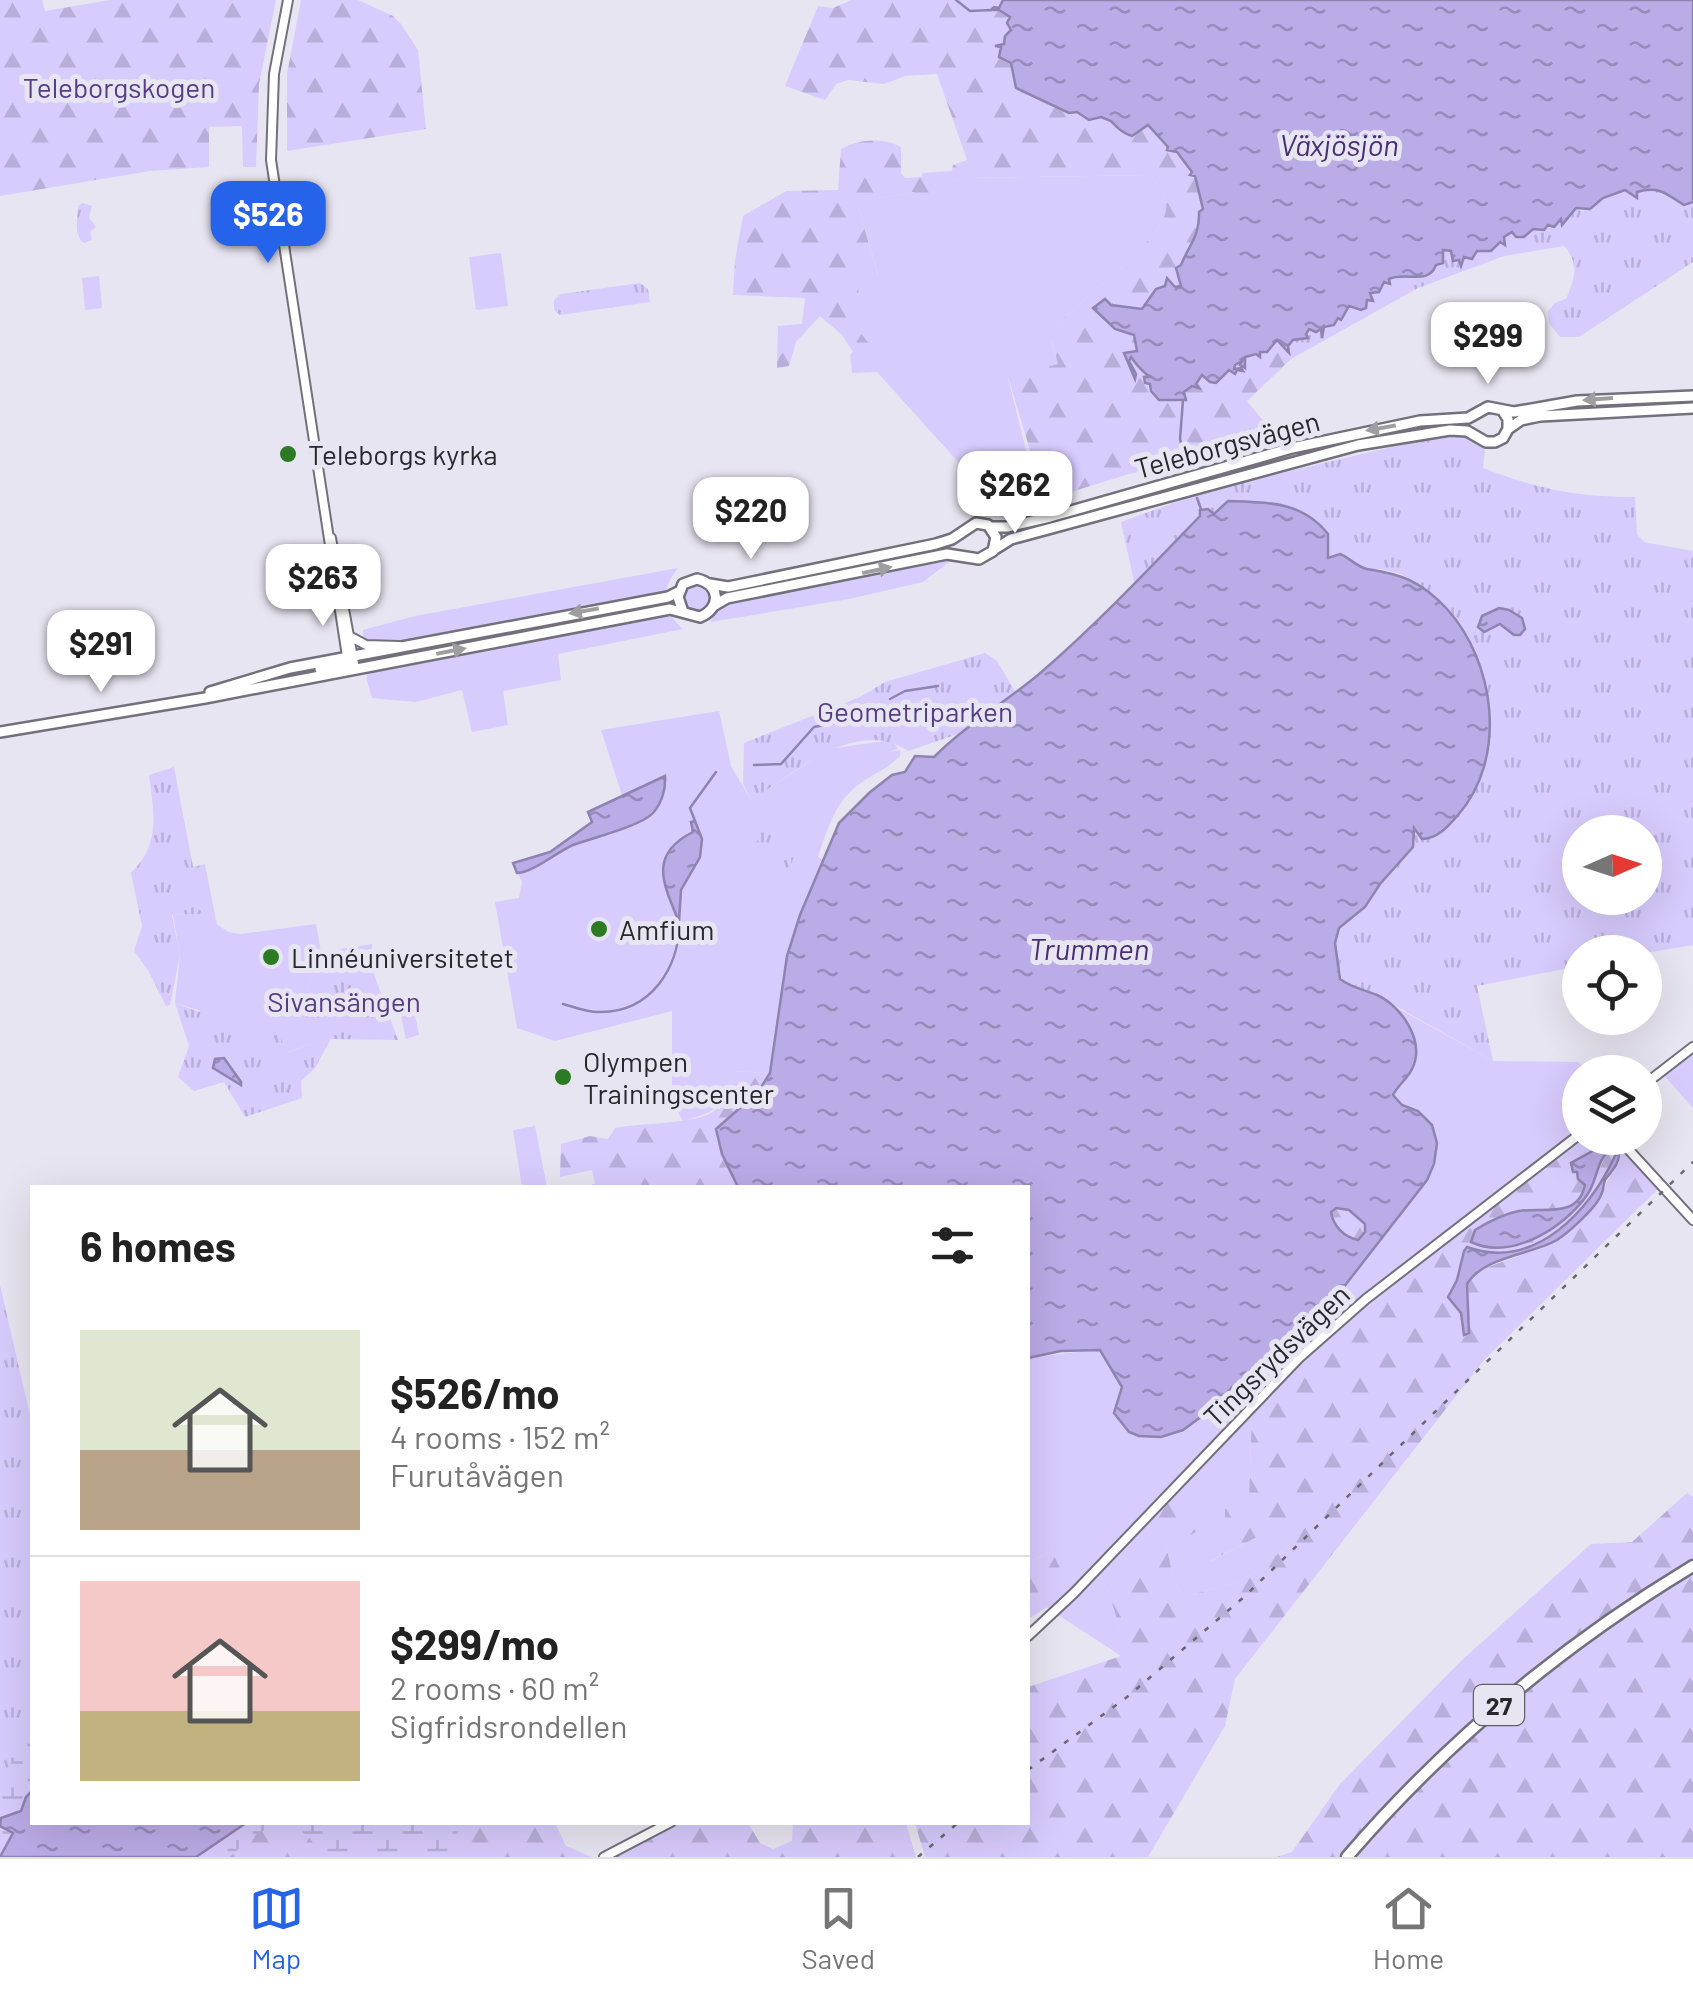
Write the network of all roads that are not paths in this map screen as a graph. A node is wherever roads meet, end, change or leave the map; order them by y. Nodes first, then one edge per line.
1 (288, 0) edge
2 (1693, 396) edge
3 (1693, 408) edge
4 (1503, 411) junction
5 (1477, 413) junction
6 (1508, 429) junction
7 (1476, 434) junction
8 (990, 527) junction
9 (963, 531) junction
10 (329, 534) junction
11 (993, 551) junction
12 (969, 556) junction
13 (710, 584) junction
14 (679, 591) junction
15 (715, 605) junction
16 (683, 612) junction
17 (350, 636) junction
18 (399, 646) junction
19 (350, 663) junction
20 (194, 698) junction
21 (0, 735) edge
22 (1693, 1047) edge
23 (1662, 1071) edge
24 (1562, 1148) edge
25 (1634, 1155) edge
26 (1693, 1220) edge
27 (1693, 1569) edge
28 (1030, 1634) edge
29 (665, 1825) edge
30 (604, 1857) edge
31 (1347, 1857) edge

1 - 10 street
2 -> 4 main road
3 - 6 main road
4 - 5 main road
4 - 6 main road
5 - 7 main road
5 -> 8 main road, Teleborgsvägen
6 - 7 main road
7 - 11 main road, Teleborgsvägen
8 - 9 main road
8 - 11 main road
9 - 12 main road
9 - 13 main road
10 - 17 street
10 - 19 street
11 - 12 main road
15 -> 12 main road
13 - 14 main road
13 - 15 main road
14 - 16 main road
14 -> 18 main road
15 - 16 main road
19 -> 16 main road
17 - 18 street
17 - 19 street
18 - 19 main road
19 - 20 main road
19 - 20 main road
20 - 21 main road
22 - 23 street
24 - 28 street, Tingsrydsvägen
25 - 26 street
27 - 31 main road, 27
29 - 30 street

